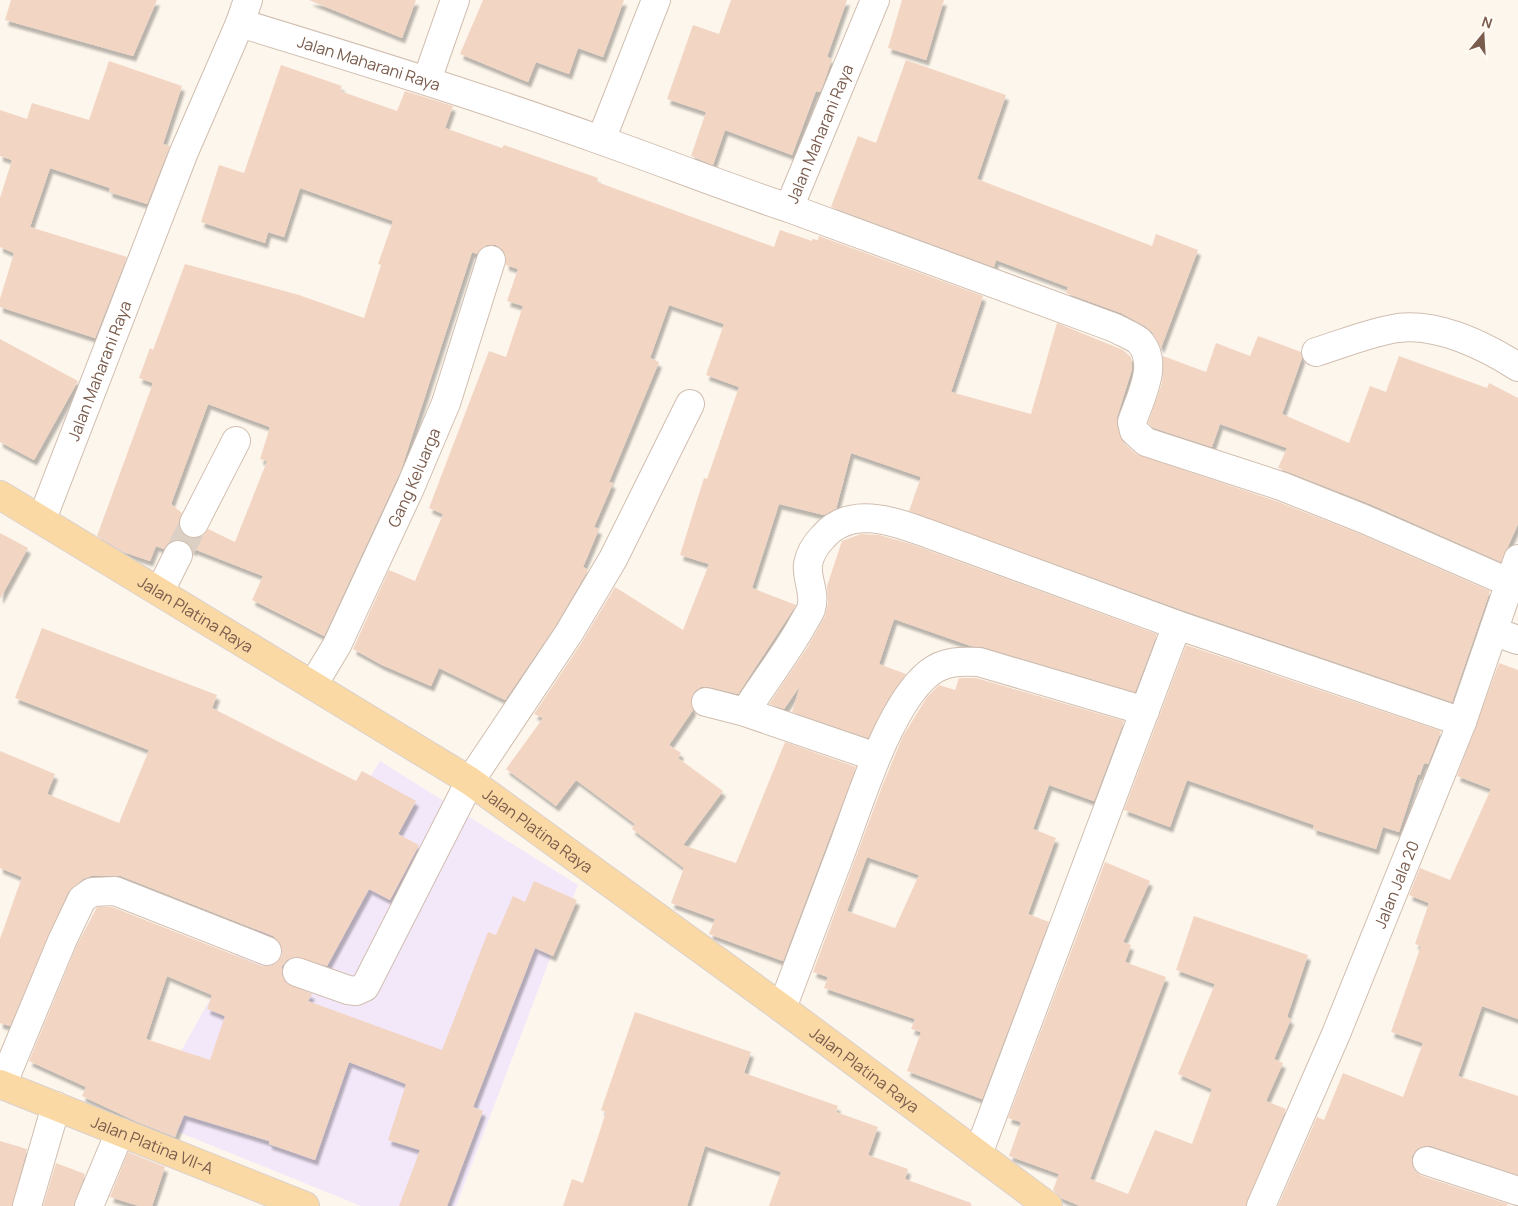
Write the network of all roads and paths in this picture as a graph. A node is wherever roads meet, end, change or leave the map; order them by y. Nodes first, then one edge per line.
1 (455, 0) edge
2 (656, 0) edge
3 (874, 0) edge
4 (244, 11) edge
5 (427, 80) junction
6 (601, 140) junction
7 (789, 208) junction
8 (491, 260) dead end
9 (1316, 352) dead end
10 (1518, 367) edge
11 (690, 404) dead end
12 (236, 441) dead end
13 (0, 495) edge
14 (42, 519) junction
15 (194, 522) tunnel mouth
16 (178, 555) tunnel mouth
17 (1513, 570) edge
18 (160, 591) junction
19 (1178, 625) junction
20 (1506, 636) edge
21 (313, 685) junction
22 (706, 702) dead end
23 (1145, 710) junction
24 (745, 712) junction
25 (1462, 722) junction
26 (876, 757) junction
27 (470, 781) junction
28 (267, 951) dead end
29 (298, 972) dead end
30 (782, 1008) junction
31 (1, 1084) edge
32 (56, 1106) junction
33 (120, 1132) junction
34 (978, 1154) junction
35 (1427, 1161) dead end
36 (1510, 1195) edge
37 (27, 1206) edge
38 (89, 1206) edge
39 (304, 1206) edge
40 (1048, 1206) edge
41 (1262, 1206) edge

1 - 5 street
2 - 6 street
3 - 7 street, Jalan Maharani Raya
4 - 5 street, Jalan Maharani Raya
4 - 14 street, Jalan Maharani Raya
5 - 6 street, Jalan Maharani Raya
6 - 7 street, Jalan Maharani Raya
7 - 17 street
8 - 21 street, Gang Keluarga
9 - 10 street
11 - 27 street
12 - 15 street
13 - 14 main road, Jalan Platina Raya
14 - 18 main road, Jalan Platina Raya
16 - 18 street
17 - 20 street, Jalan Jala 20
18 - 21 main road, Jalan Platina Raya
19 - 23 street
19 - 24 street
19 - 25 street
20 - 25 street, Jalan Jala 20
21 - 27 main road, Jalan Platina Raya
22 - 24 street
23 - 26 street
23 - 34 street
24 - 26 street
25 - 41 street, Jalan Jala 20
26 - 30 street
27 - 29 street
27 - 30 main road, Jalan Platina Raya
28 - 31 street
30 - 34 main road, Jalan Platina Raya
31 - 32 main road, Jalan Platina VII-A
32 - 33 main road, Jalan Platina VII-A
32 - 37 street
33 - 38 street
33 - 39 main road, Jalan Platina VII-A
34 - 40 main road, Jalan Platina Raya
35 - 36 street

